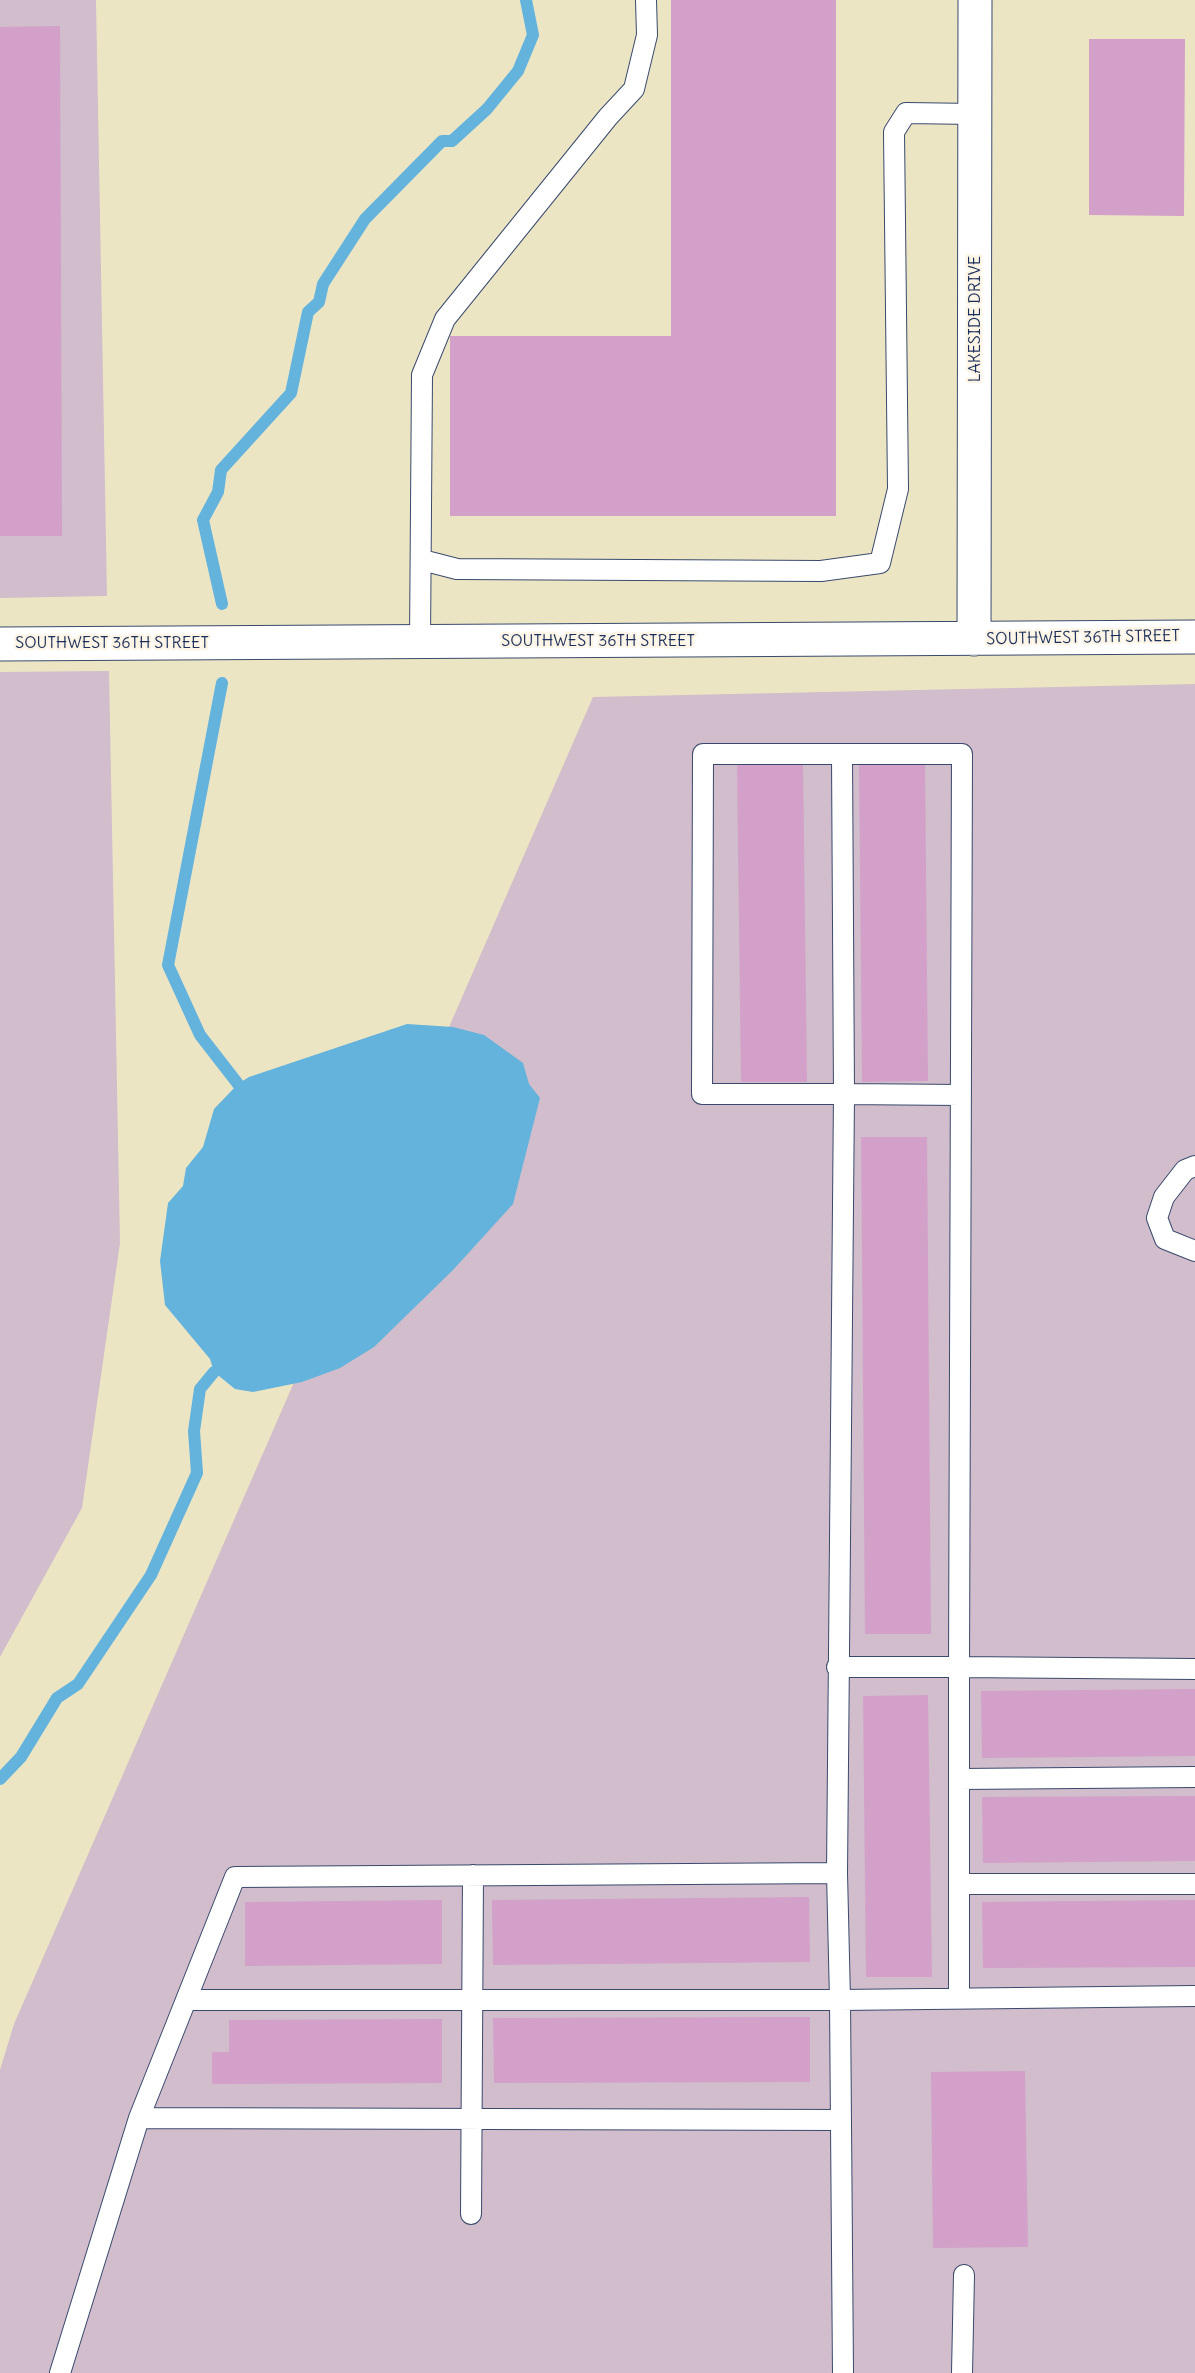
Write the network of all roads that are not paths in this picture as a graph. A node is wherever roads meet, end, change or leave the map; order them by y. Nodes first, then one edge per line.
1 (646, 0) edge
2 (975, 0) edge
3 (975, 114) junction
4 (422, 560) junction
5 (1195, 637) edge
6 (974, 639) junction
7 (420, 641) junction
8 (0, 644) edge
9 (842, 755) junction
10 (844, 1094) junction
11 (961, 1095) junction
12 (1195, 1166) edge
13 (1195, 1251) edge
14 (837, 1667) junction
15 (959, 1667) junction
16 (1195, 1670) edge
17 (1195, 1777) edge
18 (959, 1779) junction
19 (837, 1874) junction
20 (473, 1875) junction
21 (959, 1884) junction
22 (1195, 1884) edge
23 (1195, 1996) edge
24 (959, 1998) junction
25 (186, 2000) junction
26 (471, 2000) junction
27 (840, 2000) junction
28 (139, 2118) junction
29 (471, 2118) junction
30 (841, 2120) junction
31 (471, 2214) dead end
32 (964, 2275) dead end
33 (60, 2373) edge
34 (843, 2373) edge
35 (962, 2373) edge

1 - 4 lane
2 - 3 street, LAKESIDE DRIVE
3 - 4 lane
3 - 6 street, LAKESIDE DRIVE
4 - 7 lane
5 - 6 street, SOUTHWEST 36TH STREET
6 - 7 street, SOUTHWEST 36TH STREET
7 - 8 street, SOUTHWEST 36TH STREET
9 - 10 lane
9 - 10 lane
9 - 11 lane
10 - 11 lane
10 - 14 lane
11 - 15 lane
12 - 13 lane
14 - 15 lane
14 - 19 lane
15 - 16 lane
15 - 18 lane
17 - 18 lane
18 - 21 lane
19 - 20 lane
19 - 27 lane
20 - 25 lane
20 - 26 lane
21 - 22 lane
21 - 24 lane
23 - 24 lane
24 - 27 lane
25 - 26 lane
25 - 28 lane
26 - 27 lane
26 - 29 lane
27 - 30 lane
28 - 29 lane
28 - 33 lane
29 - 30 lane
29 - 31 lane
30 - 34 lane
32 - 35 lane

